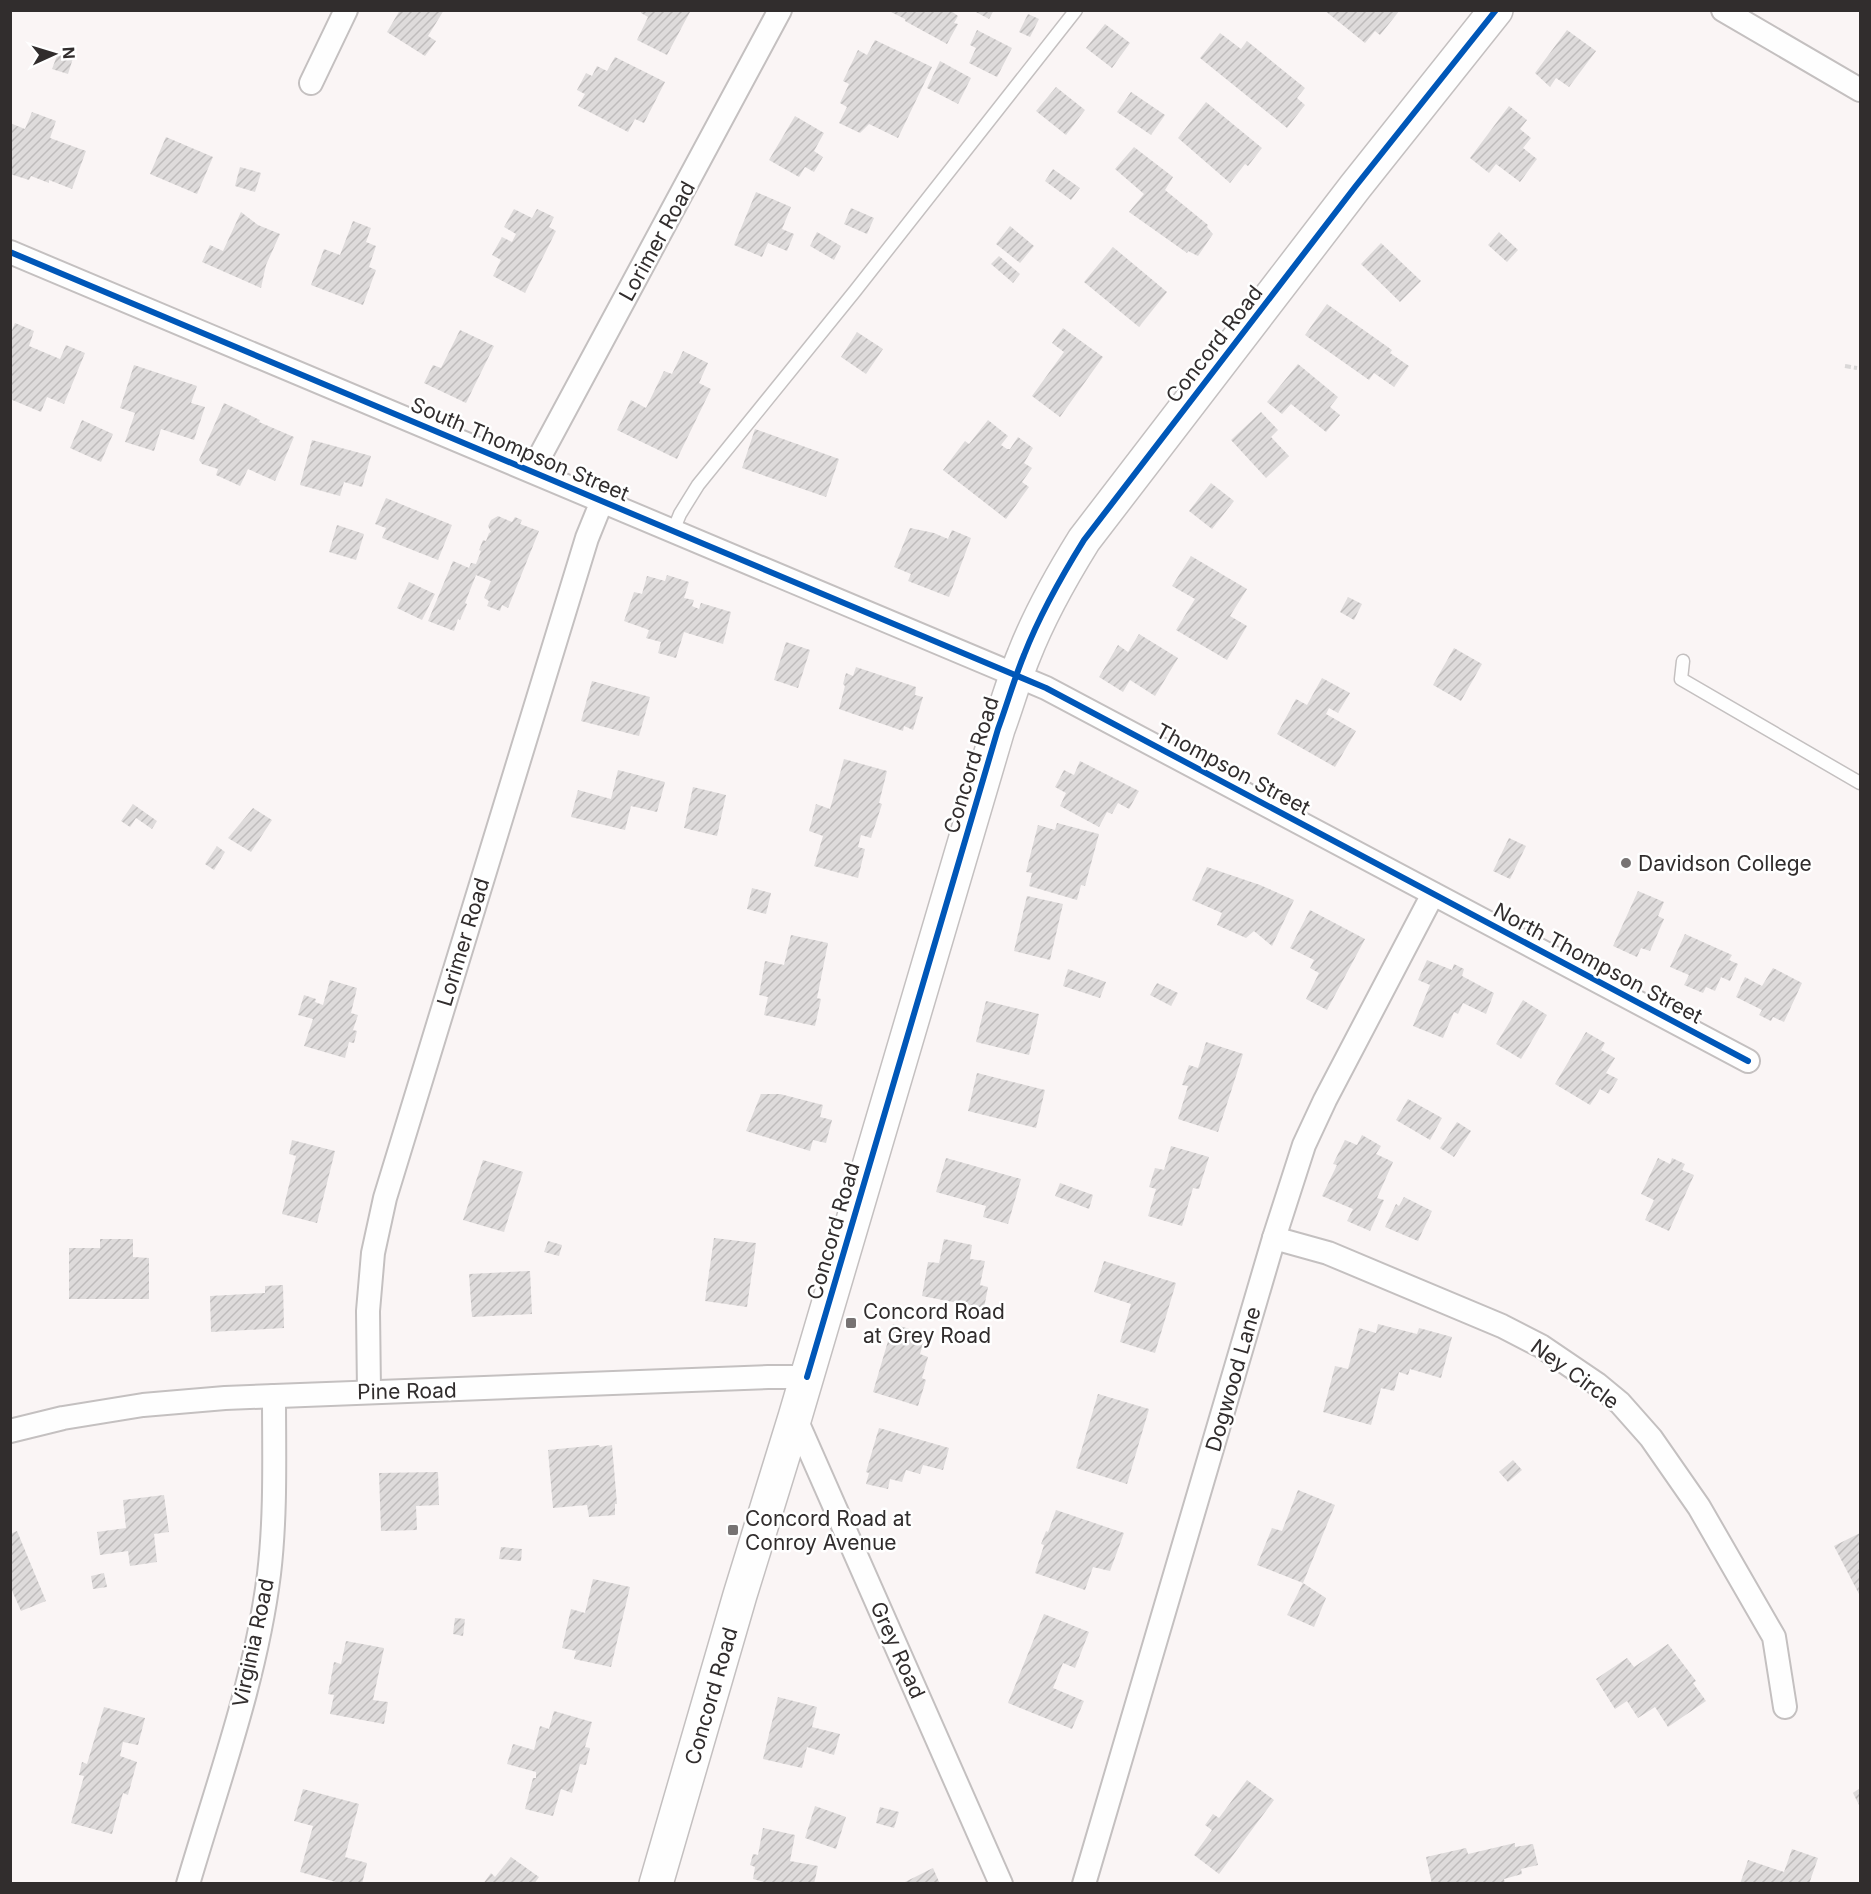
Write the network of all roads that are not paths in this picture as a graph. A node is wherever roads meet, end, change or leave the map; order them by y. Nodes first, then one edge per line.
1 (346, 10) edge
2 (780, 10) edge
3 (1076, 10) edge
4 (1496, 10) edge
5 (1723, 10) edge
6 (311, 83) dead end
7 (1860, 90) edge
8 (10, 252) edge
9 (531, 471) junction
10 (602, 501) junction
11 (673, 531) junction
12 (1683, 661) dead end
13 (1016, 676) junction
14 (1860, 783) edge
15 (1433, 894) junction
16 (1748, 1061) dead end
17 (1274, 1239) junction
18 (807, 1377) junction
19 (369, 1391) junction
20 (274, 1396) junction
21 (795, 1417) junction
22 (10, 1431) edge
23 (1785, 1707) dead end
24 (188, 1884) edge
25 (656, 1884) edge
26 (1001, 1884) edge
27 (1084, 1884) edge

1 - 6 street
2 - 9 street, Lorimer Road
3 - 11 lane
4 - 13 main road, Concord Road
5 - 7 street
8 - 9 street, South Thompson Street
9 - 10 street, South Thompson Street
10 - 11 street, South Thompson Street
10 - 19 street, Lorimer Road
11 - 13 street, South Thompson Street
12 - 14 lane
13 - 15 street, Thompson Street
13 - 18 main road, Concord Road
15 - 16 street, North Thompson Street
15 - 17 street, Dogwood Lane
17 - 23 street, Ney Circle
17 - 27 street, Dogwood Lane
18 - 19 street, Pine Road
18 - 21 main road, Concord Road
19 - 20 street, Pine Road
20 - 22 street, Pine Road
20 - 24 street, Virginia Road
21 - 25 main road, Concord Road
21 - 26 street, Grey Road

